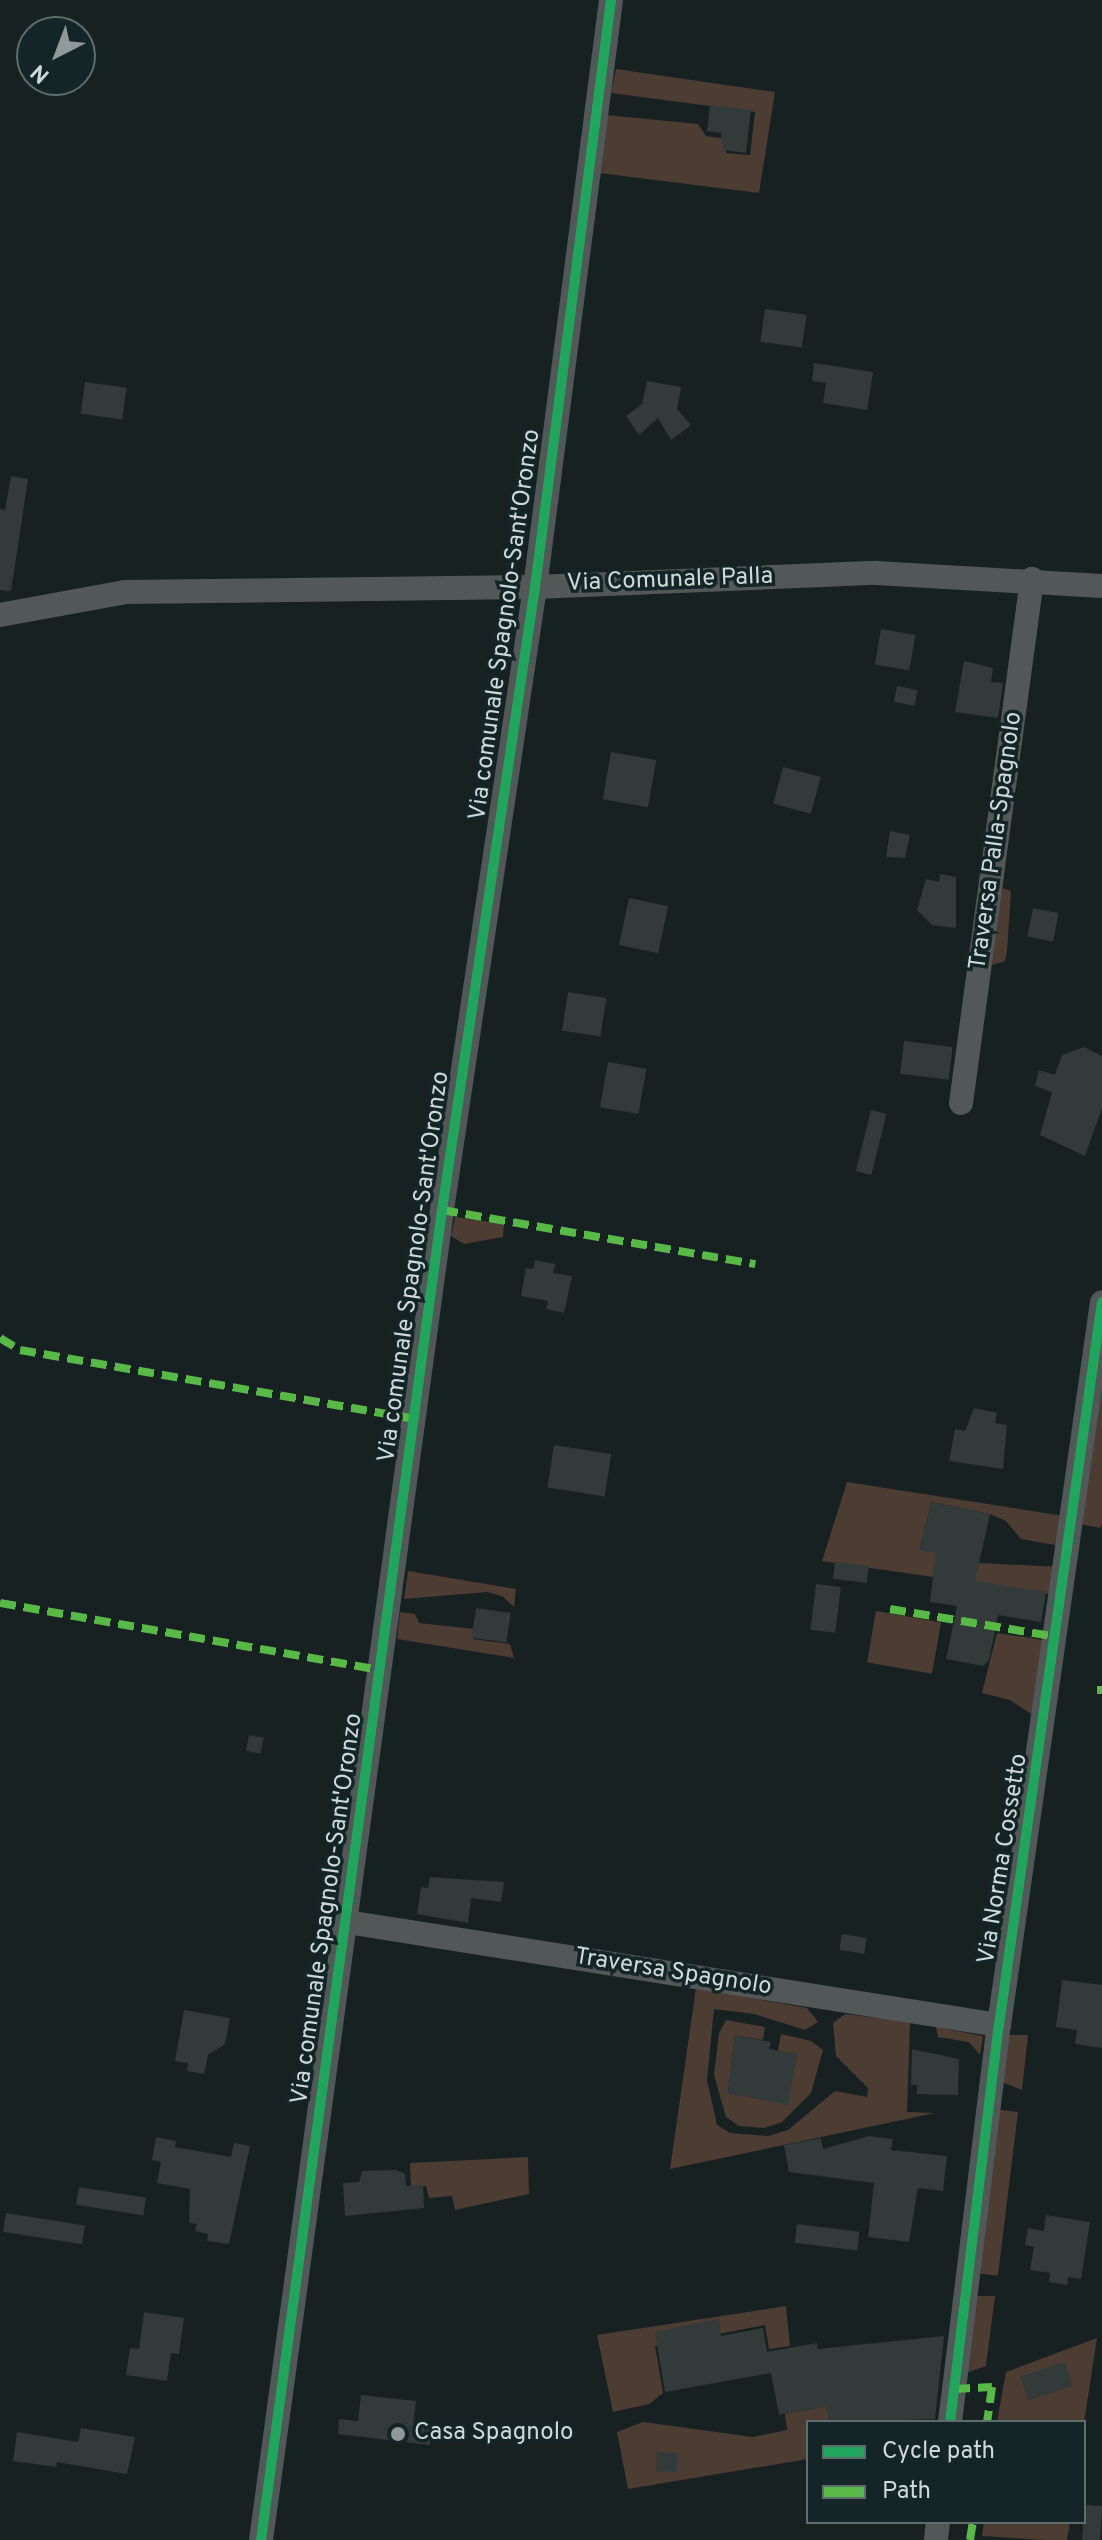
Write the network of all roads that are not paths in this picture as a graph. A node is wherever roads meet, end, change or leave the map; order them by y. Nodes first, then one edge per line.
1 (611, 0) edge
2 (1032, 579) junction
3 (1102, 586) edge
4 (535, 587) junction
5 (0, 615) edge
6 (961, 1103) dead end
7 (1102, 1302) edge
8 (347, 1922) junction
9 (999, 2025) junction
10 (950, 2420) edge
11 (261, 2540) edge

1 - 4 street, Via comunale Spagnolo-Sant'Oronzo
2 - 3 street, Via Comunale Palla
2 - 4 street, Via Comunale Palla
2 - 6 street, Traversa Palla-Spagnolo
4 - 5 street, Via Comunale Palla
4 - 8 street, Via comunale Spagnolo-Sant'Oronzo
7 - 9 street, Via Norma Cossetto
8 - 9 street, Traversa Spagnolo
8 - 11 street, Via comunale Spagnolo-Sant'Oronzo
9 - 10 street, Via Norma Cossetto

